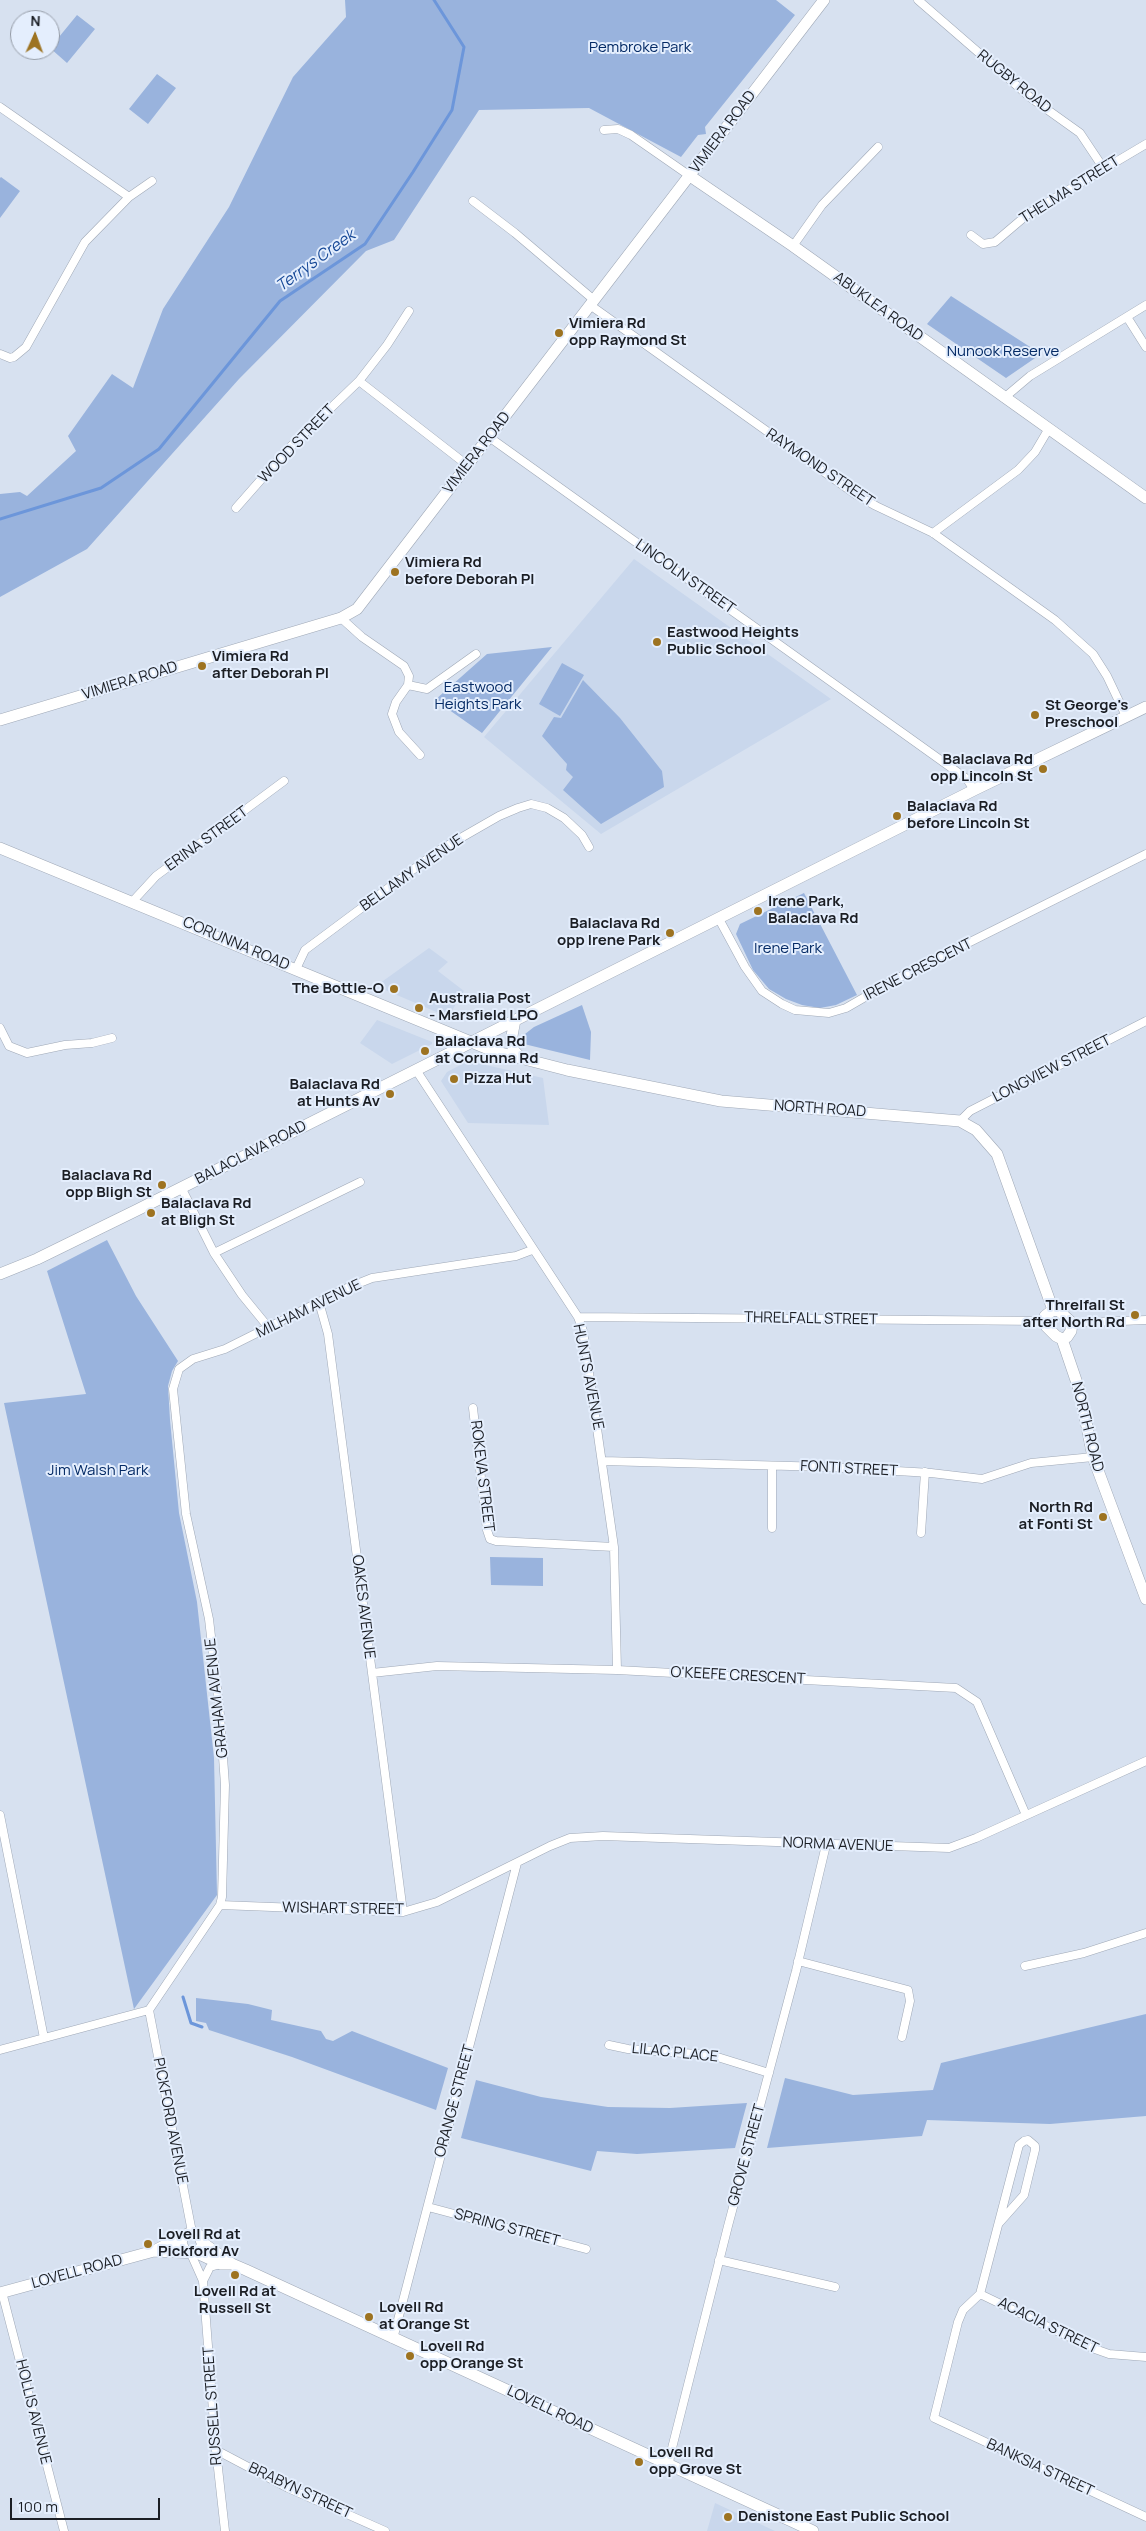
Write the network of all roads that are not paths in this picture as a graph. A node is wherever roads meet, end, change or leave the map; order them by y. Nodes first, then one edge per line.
1 (824, 0) edge
2 (918, 0) edge
3 (0, 107) edge
4 (604, 130) dead end
5 (1146, 144) edge
6 (878, 147) dead end
7 (1104, 169) junction
8 (690, 176) junction
9 (152, 181) dead end
10 (129, 197) junction
11 (473, 201) dead end
12 (971, 235) dead end
13 (793, 246) junction
14 (592, 302) junction
15 (1146, 305) edge
16 (408, 311) dead end
17 (1127, 316) junction
18 (1146, 347) edge
19 (0, 354) edge
20 (359, 381) junction
21 (1004, 398) junction
22 (1048, 430) junction
23 (490, 437) junction
24 (467, 465) junction
25 (1146, 498) edge
26 (236, 508) dead end
27 (933, 533) junction
28 (341, 618) junction
29 (476, 654) dead end
30 (408, 685) junction
31 (1146, 707) edge
32 (1126, 716) junction
33 (0, 720) edge
34 (420, 754) dead end
35 (284, 780) dead end
36 (974, 790) junction
37 (589, 847) dead end
38 (0, 848) edge
39 (1146, 854) edge
40 (133, 901) junction
41 (719, 919) junction
42 (296, 969) junction
43 (515, 1020) junction
44 (1146, 1021) edge
45 (0, 1028) edge
46 (112, 1038) dead end
47 (471, 1042) junction
48 (522, 1059) junction
49 (416, 1070) junction
50 (960, 1121) junction
51 (360, 1182) dead end
52 (181, 1188) junction
53 (532, 1250) junction
54 (214, 1253) junction
55 (0, 1274) edge
56 (319, 1302) junction
57 (1053, 1310) junction
58 (578, 1317) junction
59 (1146, 1320) edge
60 (1044, 1321) junction
61 (1072, 1323) junction
62 (269, 1328) junction
63 (1062, 1339) junction
64 (179, 1368) joint
65 (474, 1408) dead end
66 (1092, 1457) junction
67 (603, 1461) junction
68 (772, 1466) junction
69 (924, 1472) junction
70 (772, 1528) dead end
71 (921, 1533) dead end
72 (614, 1547) junction
73 (1146, 1599) edge
74 (617, 1670) junction
75 (372, 1673) junction
76 (1146, 1761) edge
77 (0, 1815) edge
78 (1026, 1816) junction
79 (826, 1845) junction
80 (517, 1863) junction
81 (220, 1905) junction
82 (403, 1912) junction
83 (1146, 1933) edge
84 (798, 1961) junction
85 (1025, 1966) dead end
86 (149, 2010) junction
87 (902, 2037) dead end
88 (44, 2038) junction
89 (609, 2045) dead end
90 (0, 2050) edge
91 (770, 2073) junction
92 (428, 2207) junction
93 (1000, 2222) junction
94 (188, 2234) junction
95 (586, 2249) dead end
96 (194, 2250) junction
97 (154, 2251) junction
98 (719, 2260) junction
99 (226, 2264) junction
100 (203, 2281) junction
101 (835, 2287) dead end
102 (1, 2293) edge
103 (980, 2294) junction
104 (393, 2339) junction
105 (1146, 2357) edge
106 (216, 2450) junction
107 (670, 2465) junction
108 (1146, 2517) edge
109 (64, 2531) edge
110 (225, 2531) edge
111 (385, 2531) edge
112 (813, 2531) edge

1 - 8 street, VIMIERA ROAD
2 - 7 street, RUGBY ROAD
3 - 10 street
4 - 8 street, ABUKLEA ROAD
5 - 7 street, THELMA STREET
6 - 13 street
7 - 12 street, THELMA STREET
8 - 13 street, ABUKLEA ROAD
8 - 14 street, VIMIERA ROAD
9 - 10 street
10 - 19 street
11 - 14 street, RAYMOND STREET
13 - 21 street, ABUKLEA ROAD
14 - 23 street, VIMIERA ROAD
14 - 27 street, RAYMOND STREET
15 - 17 street
16 - 20 street, WOOD STREET
17 - 18 street
17 - 21 street
20 - 24 street
20 - 26 street, WOOD STREET
21 - 22 street, ABUKLEA ROAD
22 - 25 street, ABUKLEA ROAD
22 - 27 street
23 - 24 street, VIMIERA ROAD
23 - 36 street, LINCOLN STREET
24 - 28 street, VIMIERA ROAD
27 - 32 street, RAYMOND STREET
28 - 30 street
28 - 33 street, VIMIERA ROAD
29 - 30 street
30 - 34 street
31 - 32 street, BALACLAVA ROAD
32 - 36 street, BALACLAVA ROAD
35 - 40 street, ERINA STREET
36 - 41 street, BALACLAVA ROAD
37 - 42 street, BELLAMY AVENUE
38 - 40 street, CORUNNA ROAD
39 - 41 street, IRENE CRESCENT
40 - 42 street, CORUNNA ROAD
41 - 43 street, BALACLAVA ROAD
42 - 47 street, CORUNNA ROAD
43 - 47 street, BALACLAVA ROAD
43 - 48 street
44 - 50 street, LONGVIEW STREET
45 - 46 street
47 - 48 street, NORTH ROAD
47 - 49 street, BALACLAVA ROAD
48 - 50 street, NORTH ROAD
49 - 52 street, BALACLAVA ROAD
49 - 53 street, HUNTS AVENUE
50 - 57 street, NORTH ROAD
51 - 54 street
52 - 54 street
52 - 55 street, BALACLAVA ROAD
53 - 56 street, MILHAM AVENUE
53 - 58 street, HUNTS AVENUE
54 - 62 street
56 - 62 street, MILHAM AVENUE
56 - 75 street, OAKES AVENUE
57 - 60 street
57 - 61 street
58 - 60 street, THRELFALL STREET
58 - 67 street, HUNTS AVENUE
59 - 61 street
60 - 63 street
61 - 63 street
62 - 64 street, MILHAM AVENUE
63 - 66 street, NORTH ROAD
64 - 81 street, GRAHAM AVENUE
65 - 72 street, ROKEVA STREET
66 - 69 street, FONTI STREET
66 - 73 street, NORTH ROAD
67 - 68 street, FONTI STREET
67 - 72 street, HUNTS AVENUE
68 - 69 street, FONTI STREET
68 - 70 street
69 - 71 street
72 - 74 street, HUNTS AVENUE
74 - 75 street, O'KEEFE CRESCENT
74 - 78 street, O'KEEFE CRESCENT
75 - 82 street, OAKES AVENUE
76 - 78 street, NORMA AVENUE
77 - 88 street
78 - 79 street, NORMA AVENUE
79 - 80 street, NORMA AVENUE
79 - 84 street, GROVE STREET
80 - 82 street, WISHART STREET
80 - 92 street, ORANGE STREET
81 - 82 street, WISHART STREET
81 - 86 street, GRAHAM AVENUE
83 - 85 street
84 - 87 street
84 - 91 street, GROVE STREET
86 - 88 street
86 - 94 street, PICKFORD AVENUE
88 - 90 street
89 - 91 street, LILAC PLACE
91 - 98 street, GROVE STREET
92 - 95 street, SPRING STREET
92 - 104 street, ORANGE STREET
93 - 93 street
93 - 103 street
94 - 96 street
94 - 96 street
94 - 97 street, LOVELL ROAD
96 - 97 street, LOVELL ROAD
96 - 99 street, LOVELL ROAD
96 - 100 street, RUSSELL STREET
97 - 102 street, LOVELL ROAD
98 - 101 street
98 - 107 street, GROVE STREET
99 - 100 street
99 - 104 street, LOVELL ROAD
100 - 106 street, RUSSELL STREET
102 - 109 street, HOLLIS AVENUE
103 - 105 street, ACACIA STREET
103 - 108 street, BANKSIA STREET
104 - 107 street, LOVELL ROAD
106 - 110 street, RUSSELL STREET
106 - 111 street, BRABYN STREET
107 - 112 street, LOVELL ROAD

